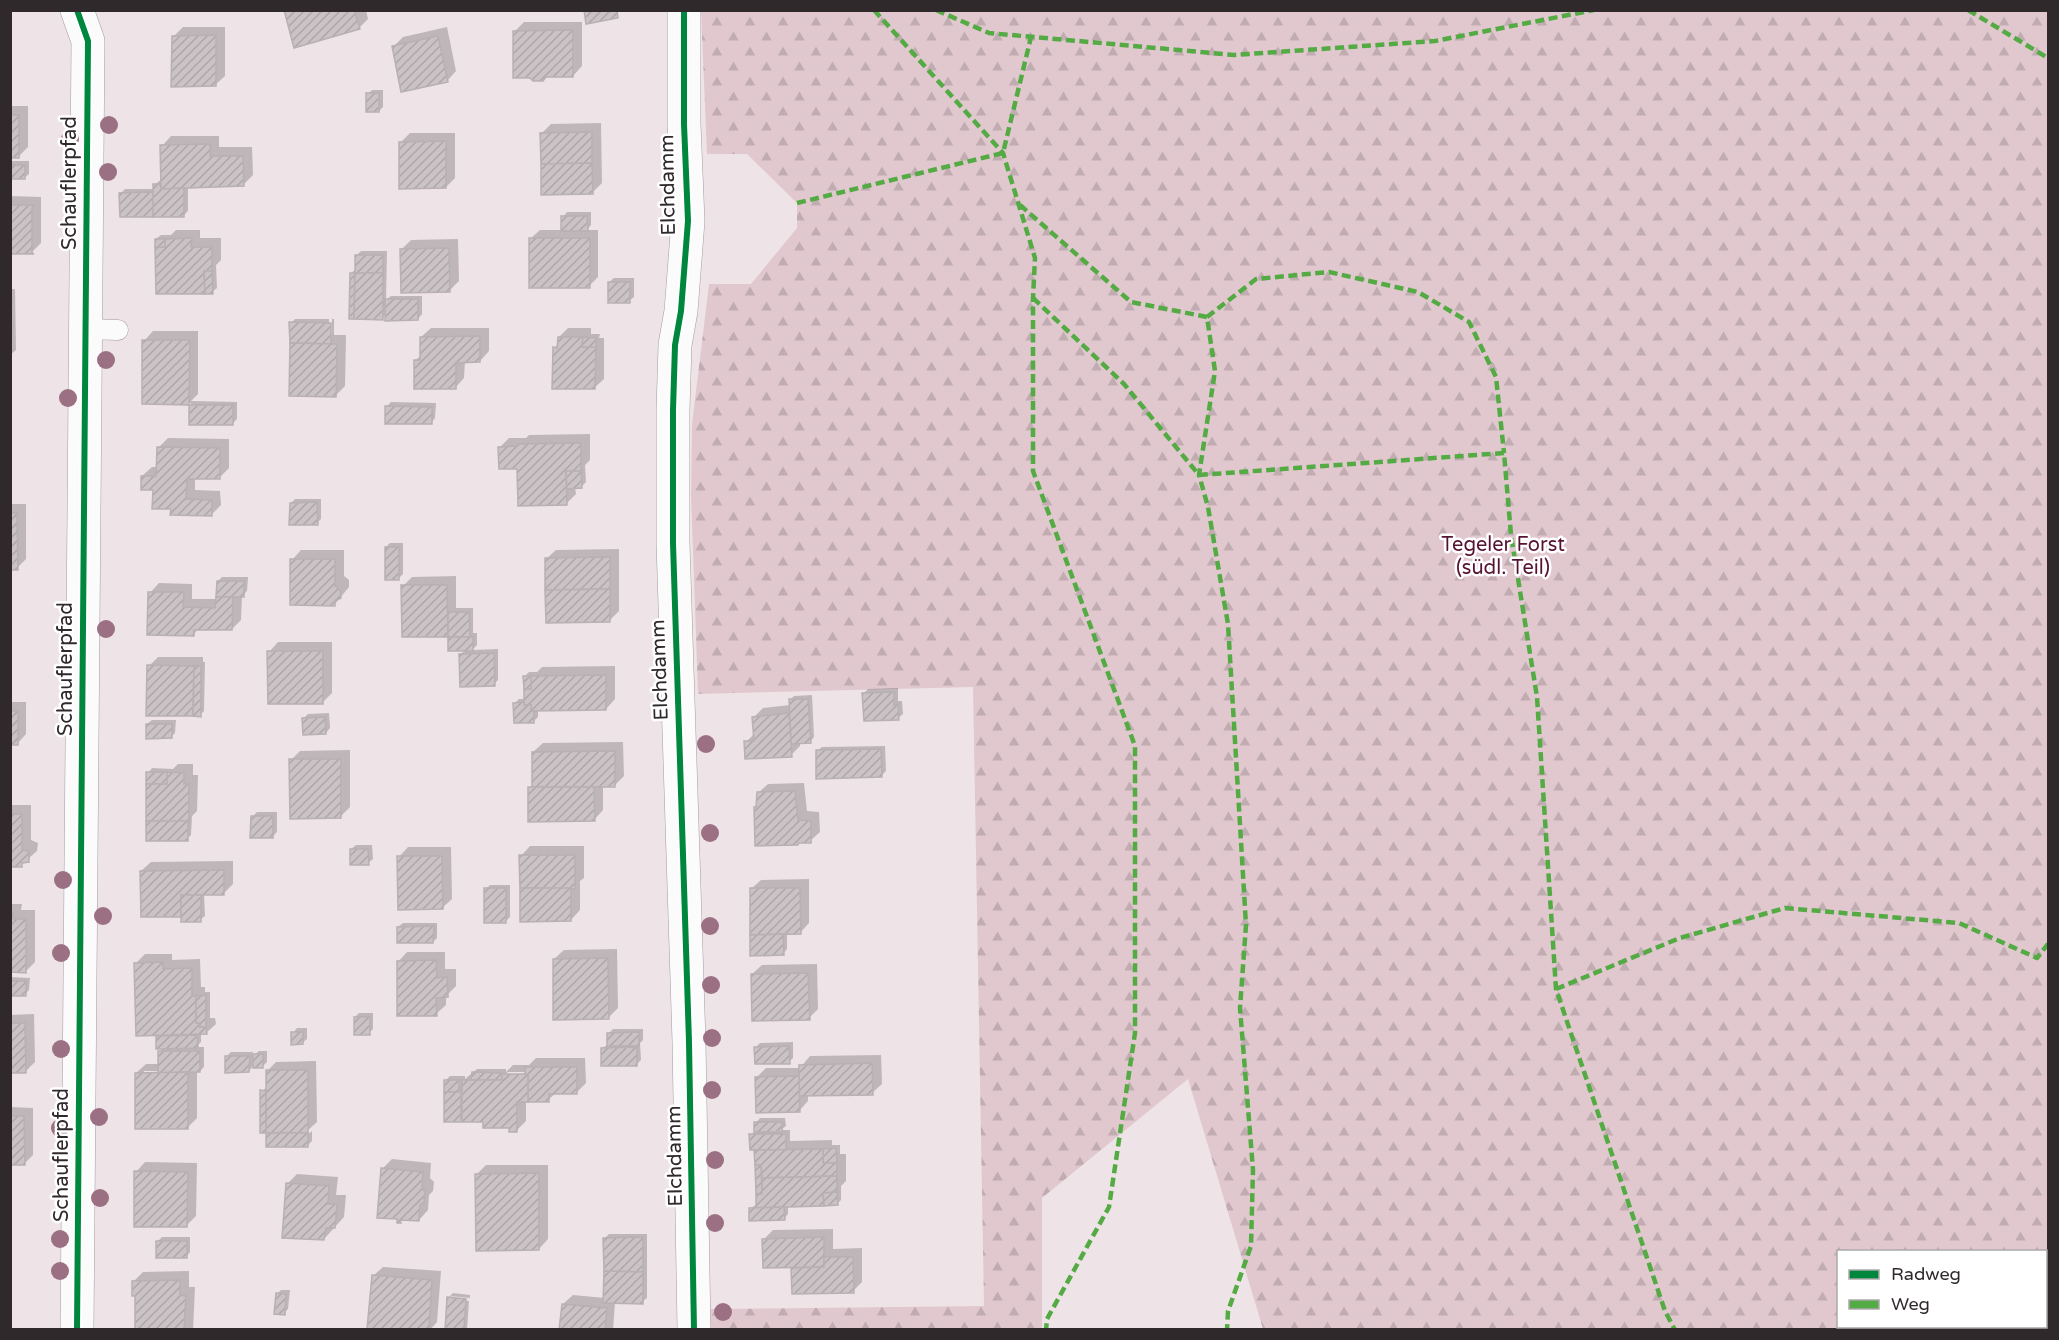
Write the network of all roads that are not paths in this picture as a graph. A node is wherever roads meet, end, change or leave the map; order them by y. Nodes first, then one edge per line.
1 (77, 10) edge
2 (684, 10) edge
3 (86, 330) junction
4 (118, 330) dead end
5 (77, 1329) edge
6 (694, 1329) edge

1 - 3 street, Schauflerpfad
2 - 6 street, Elchdamm
3 - 4 lane
3 - 5 street, Schauflerpfad

